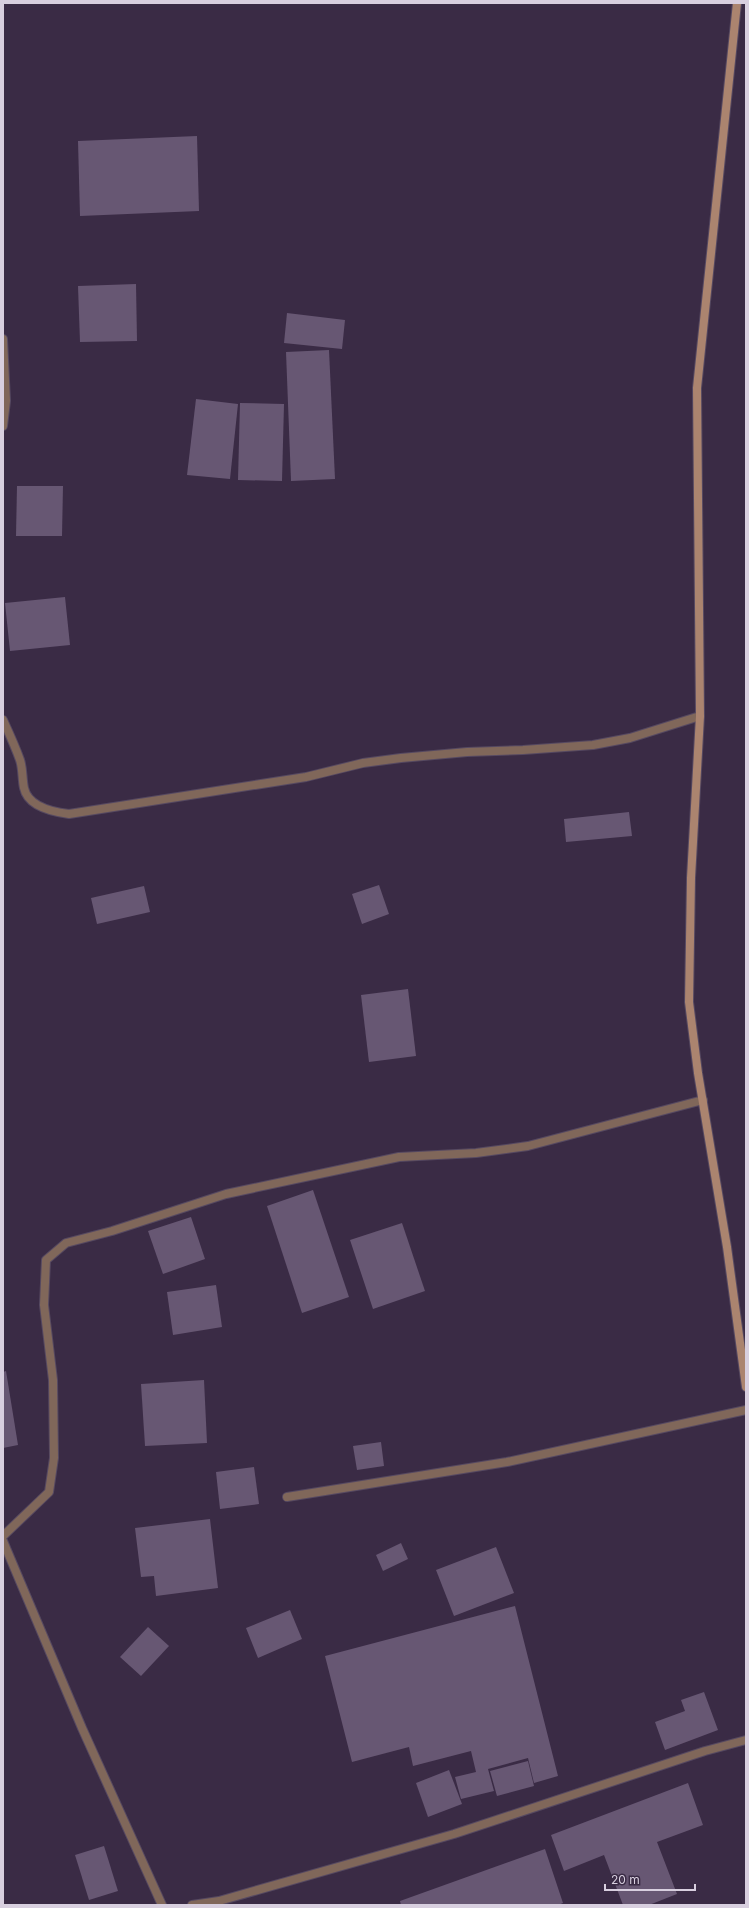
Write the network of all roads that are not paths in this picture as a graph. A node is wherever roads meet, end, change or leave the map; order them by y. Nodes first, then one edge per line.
1 (737, 3) edge
2 (3, 339) edge
3 (3, 426) edge
4 (700, 716) junction
5 (3, 720) edge
6 (703, 1100) junction
7 (746, 1387) edge
8 (746, 1410) edge
9 (287, 1497) dead end
10 (3, 1536) edge
11 (3, 1541) edge
12 (746, 1740) edge
13 (162, 1905) edge
14 (192, 1905) edge

1 - 4 street
2 - 3 street
4 - 5 street
4 - 6 street
6 - 7 street
6 - 10 street
8 - 9 street
11 - 13 street
12 - 14 street

